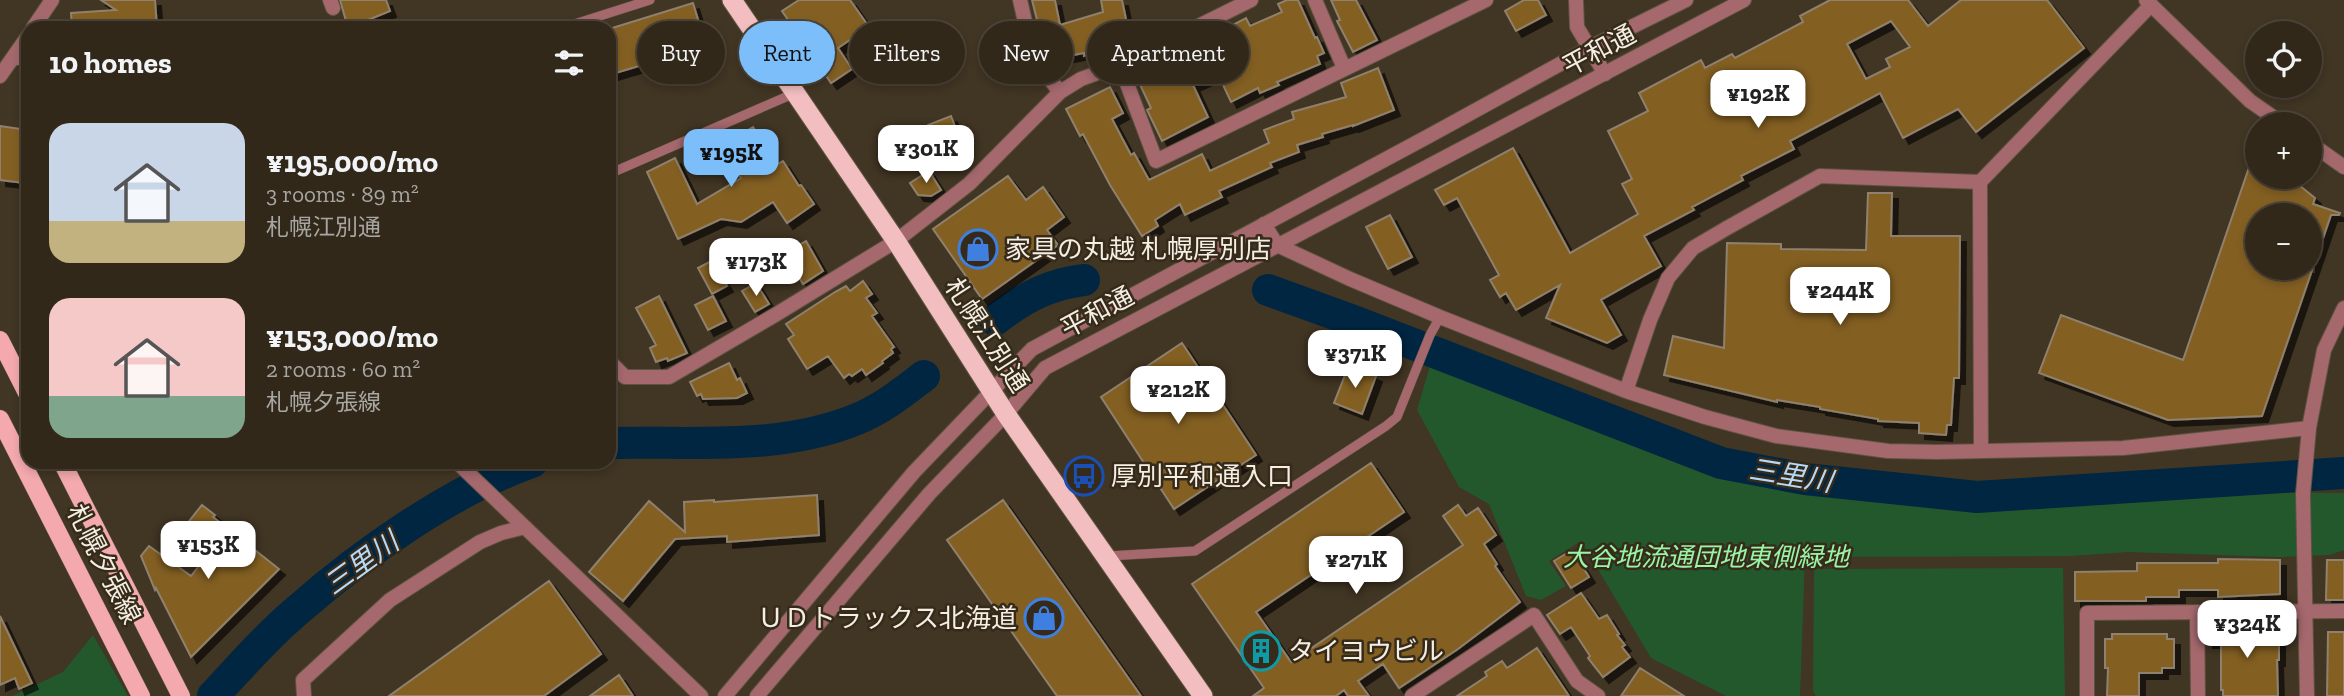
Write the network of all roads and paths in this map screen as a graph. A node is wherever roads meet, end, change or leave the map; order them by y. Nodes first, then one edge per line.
1 (52, 0) edge
2 (650, 0) edge
3 (1020, 0) edge
4 (1251, 0) edge
5 (1315, 0) edge
6 (1486, 0) edge
7 (1576, 0) edge
8 (1686, 0) edge
9 (1744, 0) edge
10 (739, 2) edge
11 (2148, 3) edge
12 (38, 21) edge
13 (584, 21) edge
14 (1209, 21) edge
15 (21, 44) edge
16 (1591, 47) junction
17 (6, 62) edge
18 (1344, 68) junction
19 (1605, 74) junction
20 (0, 76) edge
21 (1087, 77) edge
22 (1127, 84) edge
23 (1060, 92) junction
24 (795, 93) junction
25 (2266, 112) edge
26 (2322, 151) edge
27 (2344, 167) edge
28 (616, 171) edge
29 (1980, 183) junction
30 (1264, 224) junction
31 (896, 241) junction
32 (1277, 245) junction
33 (2344, 308) edge
34 (1440, 317) junction
35 (0, 340) edge
36 (616, 368) edge
37 (21, 381) edge
38 (1626, 391) junction
39 (992, 393) junction
40 (1006, 414) junction
41 (0, 419) edge
42 (2309, 428) junction
43 (1981, 450) junction
44 (21, 460) edge
45 (26, 469) edge
46 (66, 469) edge
47 (465, 470) dead end
48 (525, 527) junction
49 (1105, 557) junction
50 (2304, 611) junction
51 (2344, 611) edge
52 (2197, 612) junction
53 (1421, 693) edge
54 (141, 696) edge
55 (181, 696) edge
56 (304, 696) edge
57 (701, 696) edge
58 (724, 696) edge
59 (757, 696) edge
60 (1203, 696) edge
61 (1598, 696) edge
62 (2087, 696) edge
63 (2199, 696) edge
64 (2307, 696) edge

1 - 12 street
2 - 13 lane
3 - 23 street
4 - 14 street
5 - 18 street
6 - 18 street
7 - 16 street
8 - 16 street, 平和通
9 - 19 street, 平和通
10 - 24 highway, 札幌江別通
11 - 25 street
11 - 29 street
15 - 17 street
16 - 19 street
16 - 30 street, 平和通
17 - 20 street
18 - 22 street
19 - 32 street, 平和通
21 - 23 street
23 - 31 street
24 - 28 lane
24 - 31 highway, 札幌江別通
26 - 27 street
29 - 38 street
29 - 43 street
30 - 32 street
30 - 39 street, 平和通
31 - 36 street
31 - 39 highway, 札幌江別通
32 - 34 street
32 - 40 street, 平和通
33 - 42 street
34 - 38 street
34 - 49 lane
35 - 37 main road
38 - 43 street
39 - 40 highway, 札幌江別通
39 - 58 street, 平和通
40 - 49 highway, 札幌江別通
40 - 59 street, 平和通
41 - 44 main road, 札幌夕張線
42 - 43 street
42 - 50 street
45 - 54 main road, 札幌夕張線
46 - 55 main road, 札幌夕張線
47 - 48 street
48 - 56 street
48 - 57 street
49 - 60 highway, 札幌江別通
50 - 51 street
50 - 52 street
50 - 64 street
52 - 62 street
52 - 63 street
53 - 61 street

